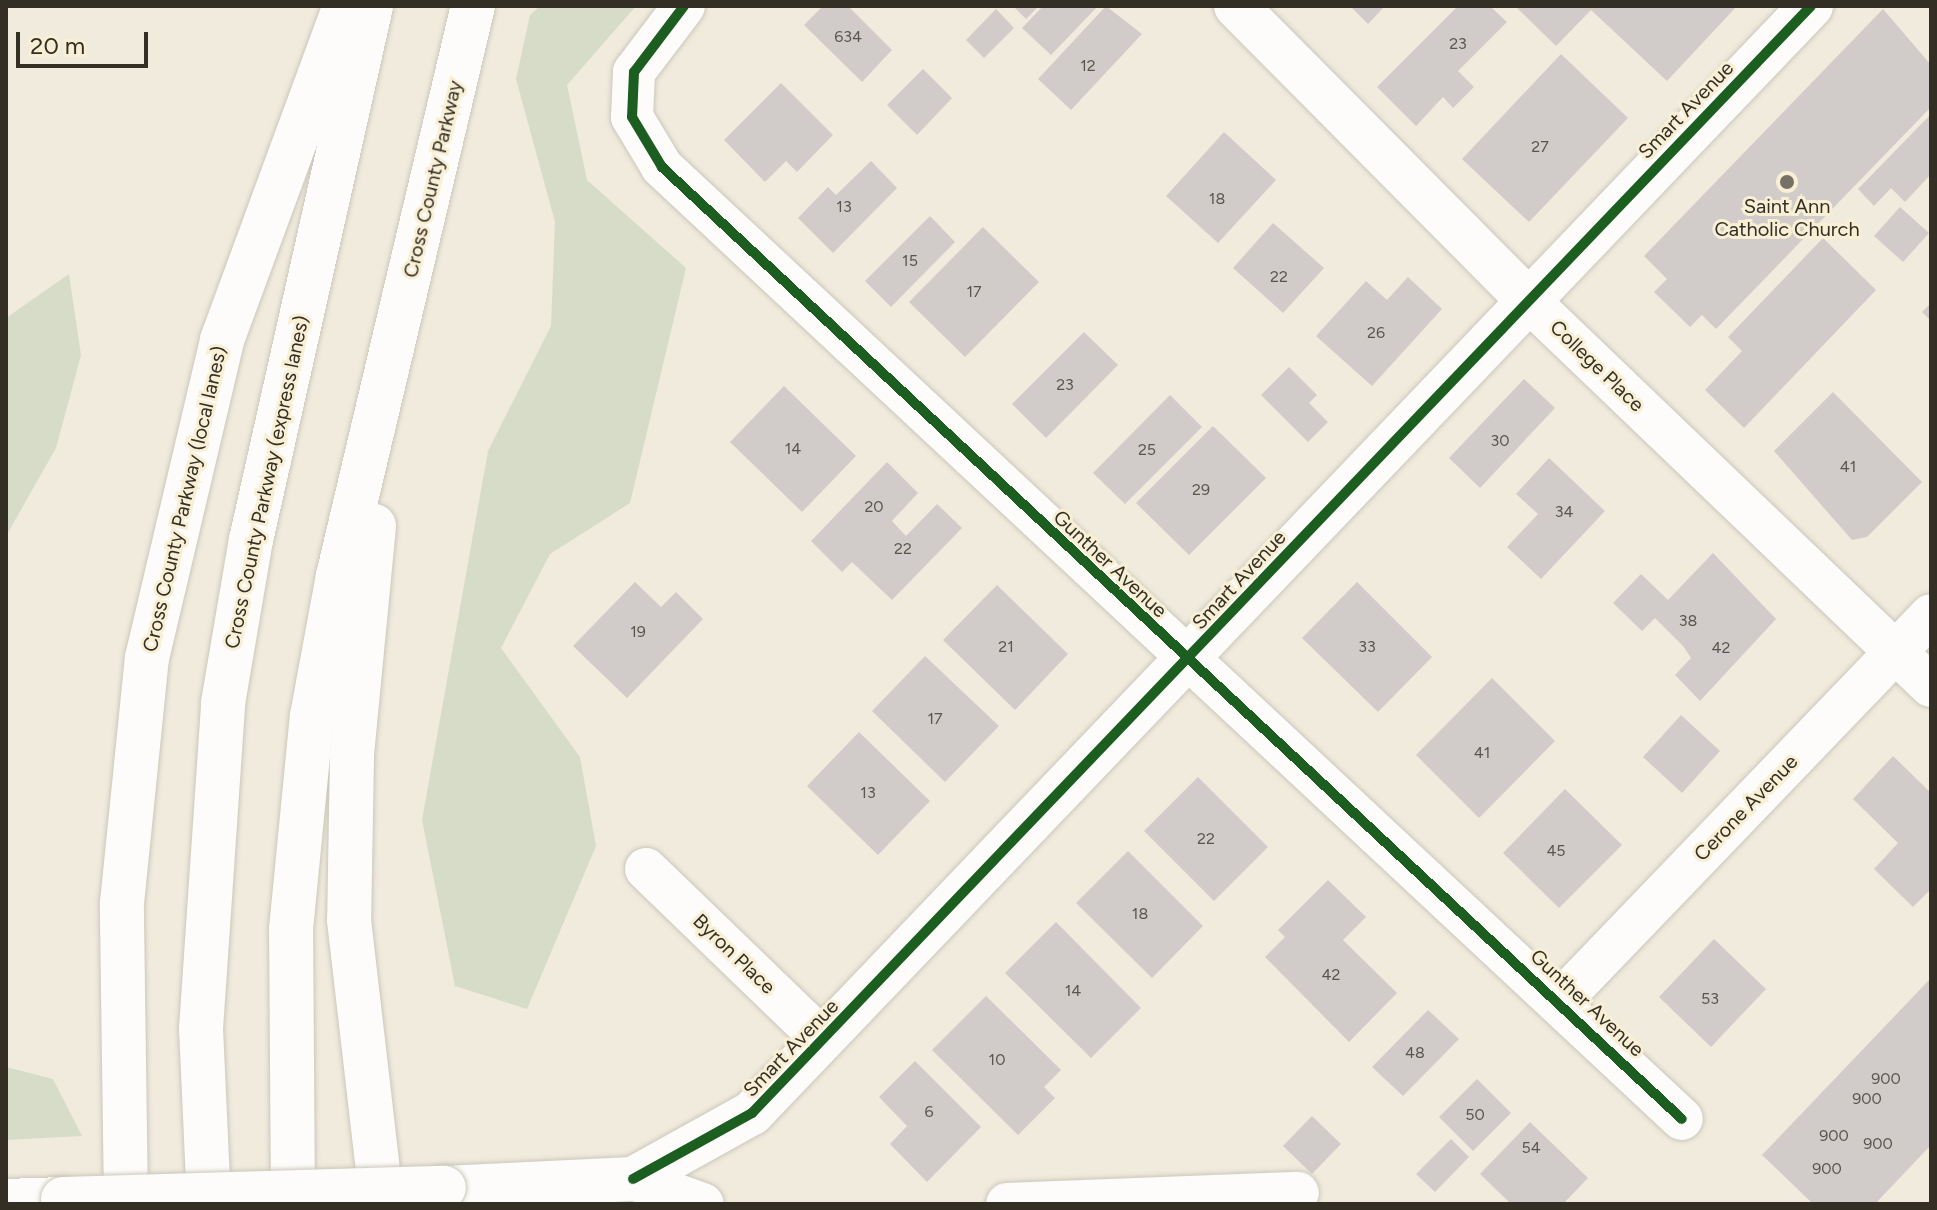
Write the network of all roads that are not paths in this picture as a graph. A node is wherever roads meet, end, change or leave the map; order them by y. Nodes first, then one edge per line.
1 (345, 6) edge
2 (371, 6) edge
3 (473, 6) edge
4 (684, 6) edge
5 (1236, 6) edge
6 (1811, 6) edge
7 (1528, 300) junction
8 (392, 353) junction
9 (1931, 615) edge
10 (1896, 652) junction
11 (1187, 661) junction
12 (1931, 686) edge
13 (646, 869) dead end
14 (1560, 1001) junction
15 (823, 1040) junction
16 (1682, 1119) dead end
17 (633, 1179) junction
18 (1298, 1193) dead end
19 (6, 1201) edge
20 (126, 1204) edge
21 (209, 1204) edge
22 (293, 1204) edge
23 (382, 1204) edge
24 (703, 1204) edge
25 (1007, 1204) edge

1 - 20 main road, Cross County Parkway (local lanes)
2 - 21 main road, Cross County Parkway (express lanes)
3 - 8 main road, Cross County Parkway
4 - 11 street, Gunther Avenue
5 - 7 main road, College Place
6 - 7 main road, Smart Avenue
7 - 10 street, College Place
7 - 11 main road, Smart Avenue
8 - 22 main road
8 - 23 main road
9 - 10 street, Cerone Avenue
10 - 12 street, College Place
10 - 14 street, Cerone Avenue
11 - 14 street, Gunther Avenue
11 - 15 main road, Smart Avenue
13 - 15 street, Byron Place
14 - 16 street, Gunther Avenue
15 - 17 main road, Smart Avenue
17 - 19 main road, bridge
17 - 24 street
18 - 25 street

